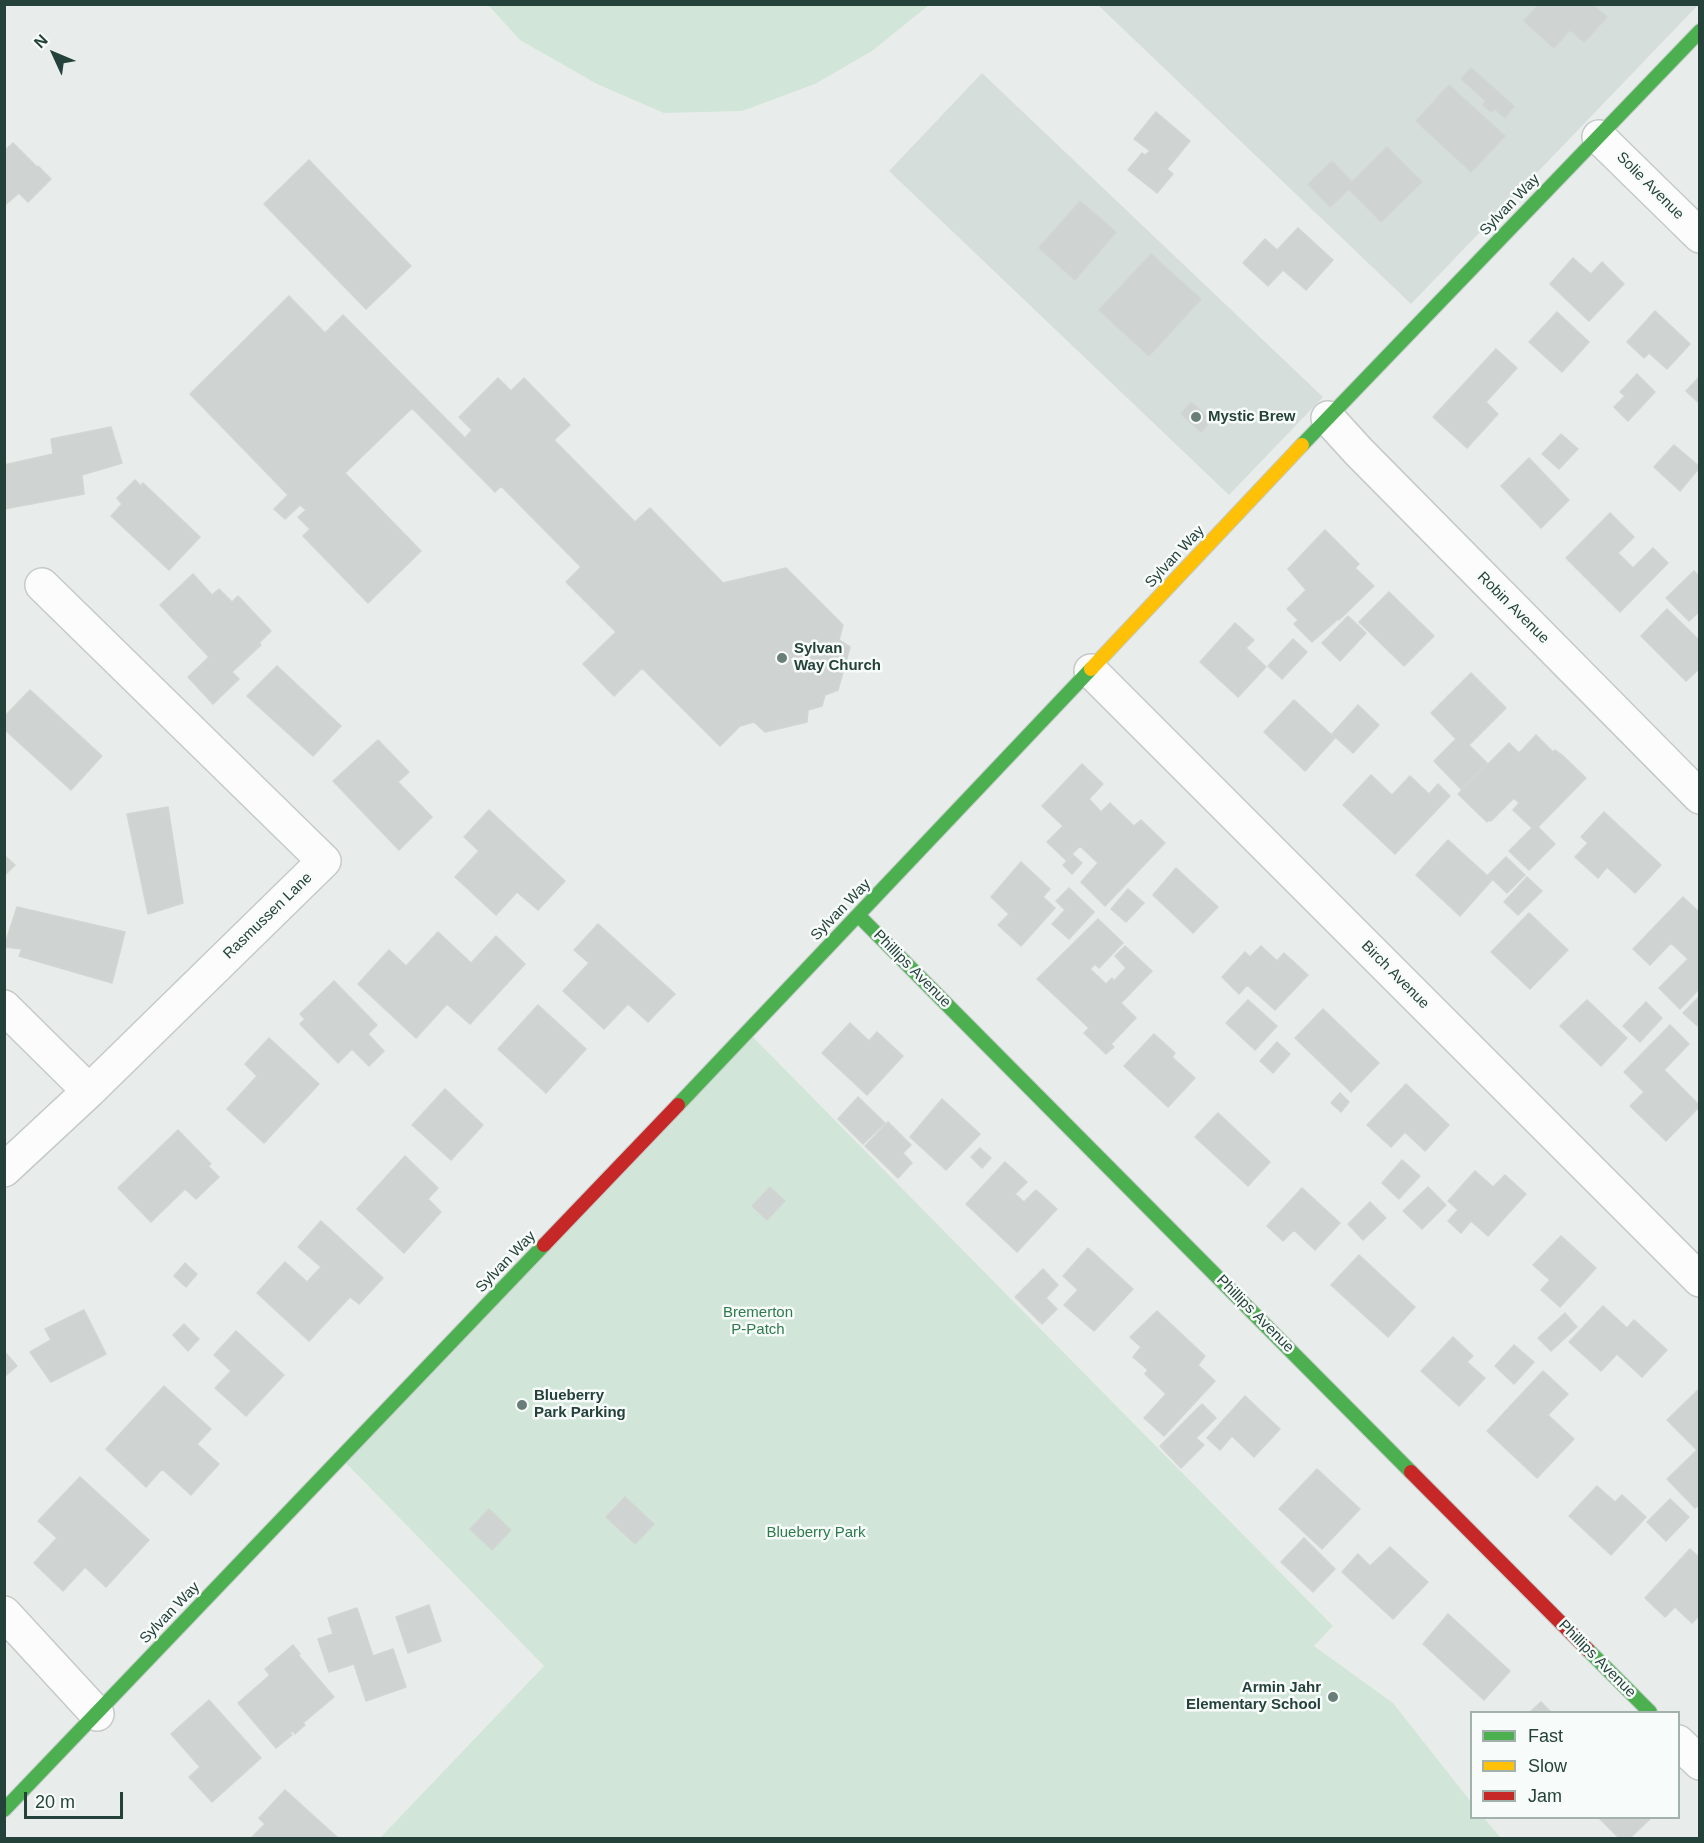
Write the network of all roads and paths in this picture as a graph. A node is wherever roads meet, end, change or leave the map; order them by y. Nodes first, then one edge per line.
1 (1700, 31) edge
2 (1599, 137) junction
3 (1700, 236) edge
4 (1328, 418) junction
5 (42, 585) dead end
6 (1091, 671) junction
7 (1700, 797) edge
8 (859, 916) junction
9 (4, 1007) edge
10 (89, 1091) junction
11 (4, 1170) edge
12 (1700, 1280) edge
13 (4, 1613) edge
14 (1648, 1711) edge
15 (97, 1714) junction
16 (1680, 1744) edge
17 (1700, 1763) edge
18 (4, 1810) edge

1 - 2 main road, Sylvan Way
2 - 3 street, Solie Avenue
2 - 4 main road, Sylvan Way
4 - 6 main road, Sylvan Way
4 - 7 street, Robin Avenue
5 - 10 street, Rasmussen Lane
6 - 8 main road, Sylvan Way
6 - 12 street, Birch Avenue
8 - 14 main road, Phillips Avenue
8 - 15 main road, Sylvan Way
9 - 10 street
10 - 11 street, Rasmussen Lane
13 - 15 street
15 - 18 main road, Sylvan Way
16 - 17 street

